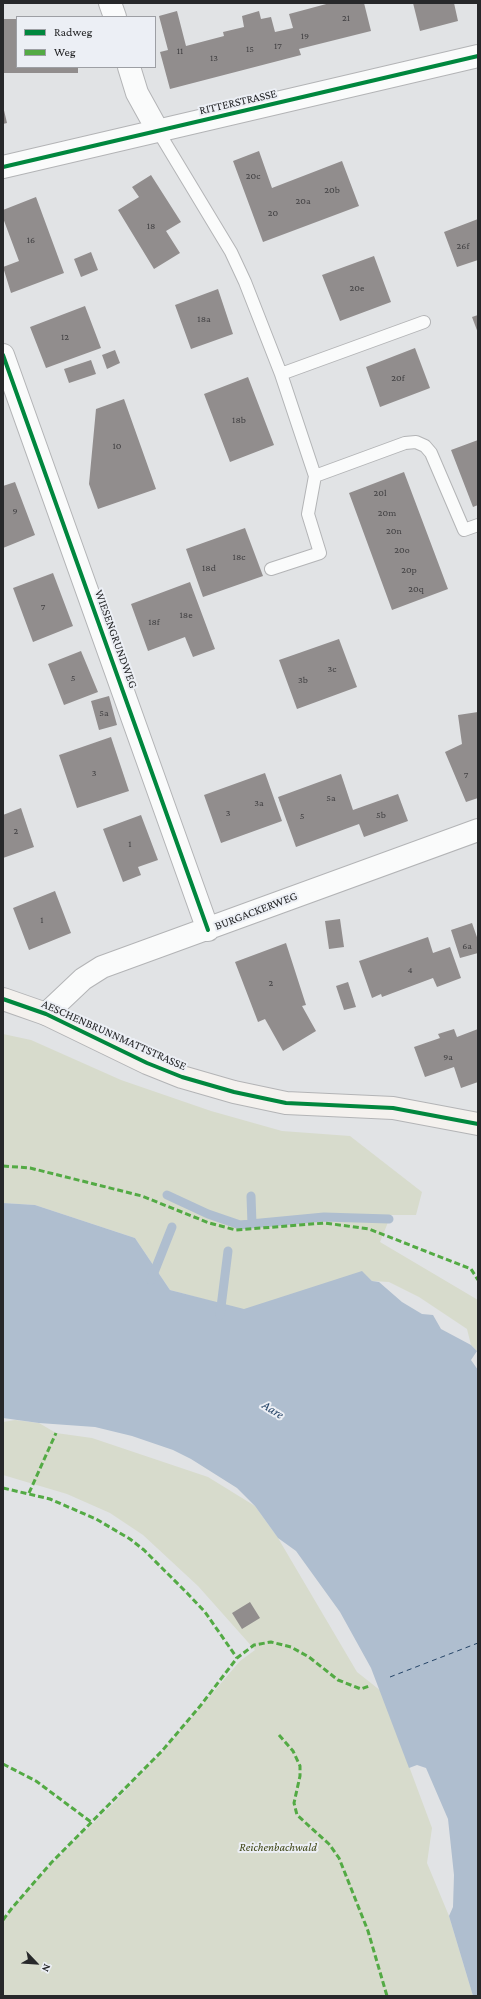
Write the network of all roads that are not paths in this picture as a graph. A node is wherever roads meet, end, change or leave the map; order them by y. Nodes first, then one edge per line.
1 (110, 3) edge
2 (115, 16) edge
3 (478, 56) edge
4 (129, 68) edge
5 (158, 131) junction
6 (3, 167) edge
7 (424, 322) dead end
8 (3, 354) edge
9 (281, 374) junction
10 (314, 476) junction
11 (478, 525) edge
12 (271, 569) dead end
13 (478, 830) edge
14 (208, 930) junction
15 (3, 999) edge
16 (46, 1014) junction
17 (478, 1124) edge

1 - 2 street
3 - 5 street, RITTERSTRASSE
4 - 5 street
5 - 6 street, RITTERSTRASSE
5 - 9 lane
7 - 9 lane
8 - 14 street, WIESENGRUNDWEG
9 - 10 lane
10 - 11 lane
10 - 12 lane
13 - 14 street, BURGACKERWEG
14 - 16 street, BURGACKERWEG
15 - 16 street, AESCHENBRUNNMATTSTRASSE
16 - 17 street, AESCHENBRUNNMATTSTRASSE

